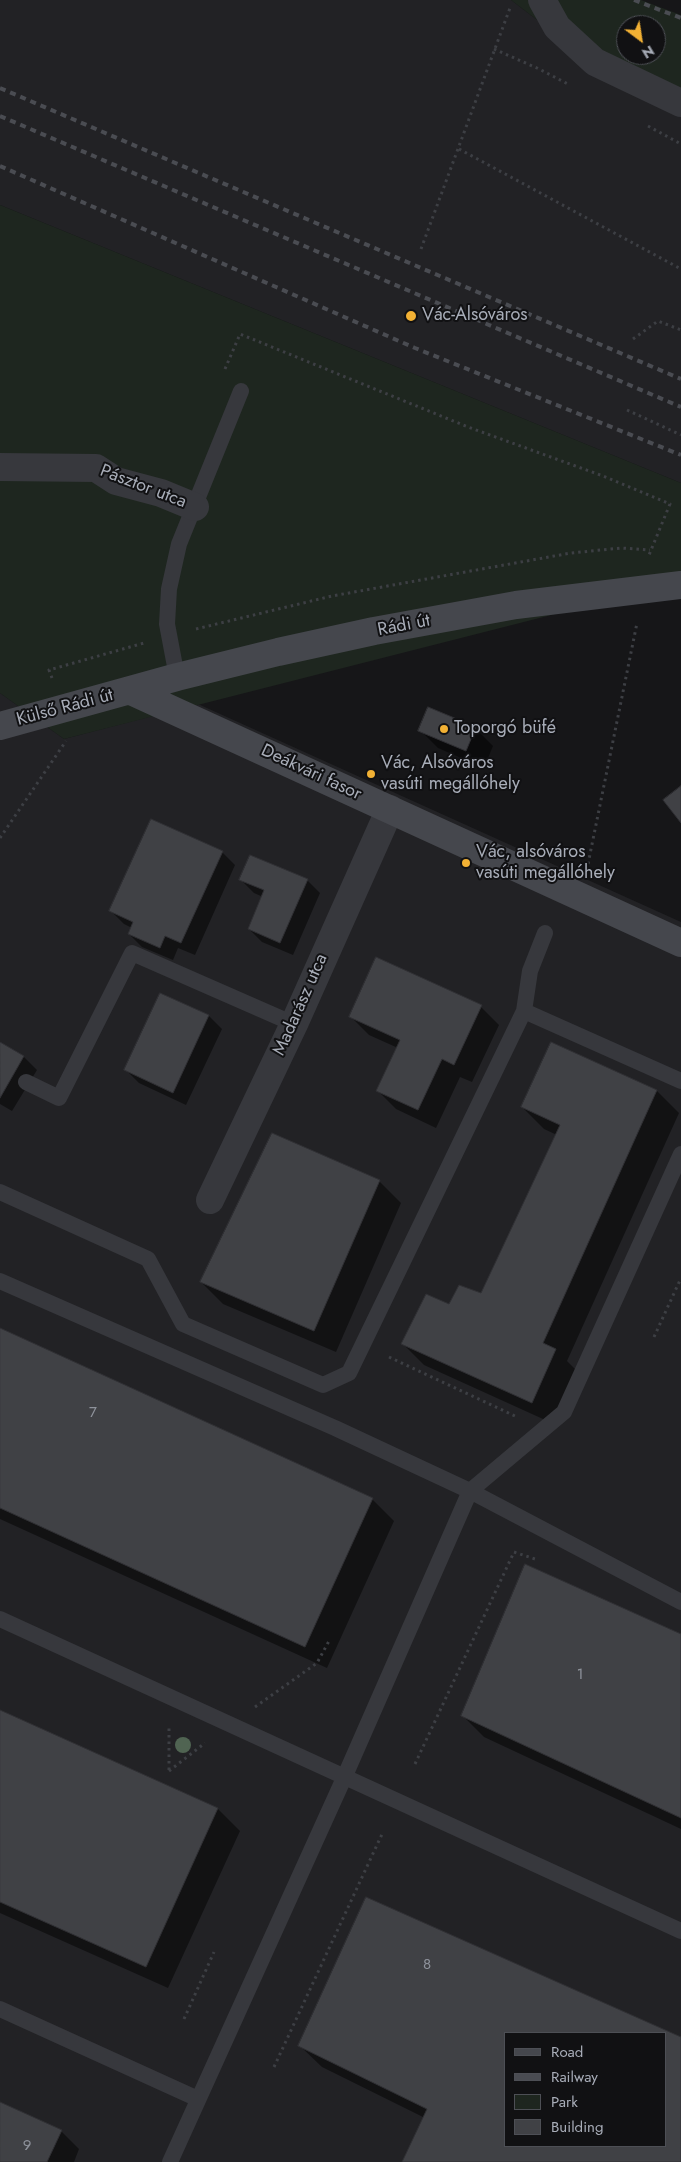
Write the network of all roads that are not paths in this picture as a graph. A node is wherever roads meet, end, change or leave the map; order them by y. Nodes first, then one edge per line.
1 (542, 0) edge
2 (681, 103) edge
3 (241, 391) dead end
4 (0, 468) edge
5 (195, 507) junction
6 (681, 585) edge
7 (177, 677) junction
8 (131, 691) junction
9 (0, 726) edge
10 (390, 809) junction
11 (545, 932) dead end
12 (681, 943) edge
13 (524, 1011) junction
14 (294, 1024) junction
15 (681, 1081) edge
16 (26, 1082) dead end
17 (681, 1154) edge
18 (0, 1192) edge
19 (210, 1200) dead end
20 (0, 1281) edge
21 (470, 1491) junction
22 (681, 1602) edge
23 (0, 1619) edge
24 (344, 1778) junction
25 (681, 1931) edge
26 (0, 2009) edge
27 (198, 2099) junction
28 (170, 2162) edge

1 - 2 street
3 - 5 lane
4 - 5 street, Pásztor utca
5 - 7 lane
6 - 7 street, Rádi út
7 - 8 street, Rádi út
8 - 9 street, Külső Rádi út
8 - 10 street, Deákvári fasor
10 - 12 street, Deákvári fasor
10 - 14 street, Madarász utca
11 - 13 lane
13 - 15 lane
13 - 18 lane
14 - 16 lane
14 - 19 street, Madarász utca
17 - 21 lane
20 - 21 lane
21 - 22 lane
21 - 24 lane
23 - 24 lane
24 - 25 lane
24 - 27 lane
26 - 27 lane
27 - 28 lane

